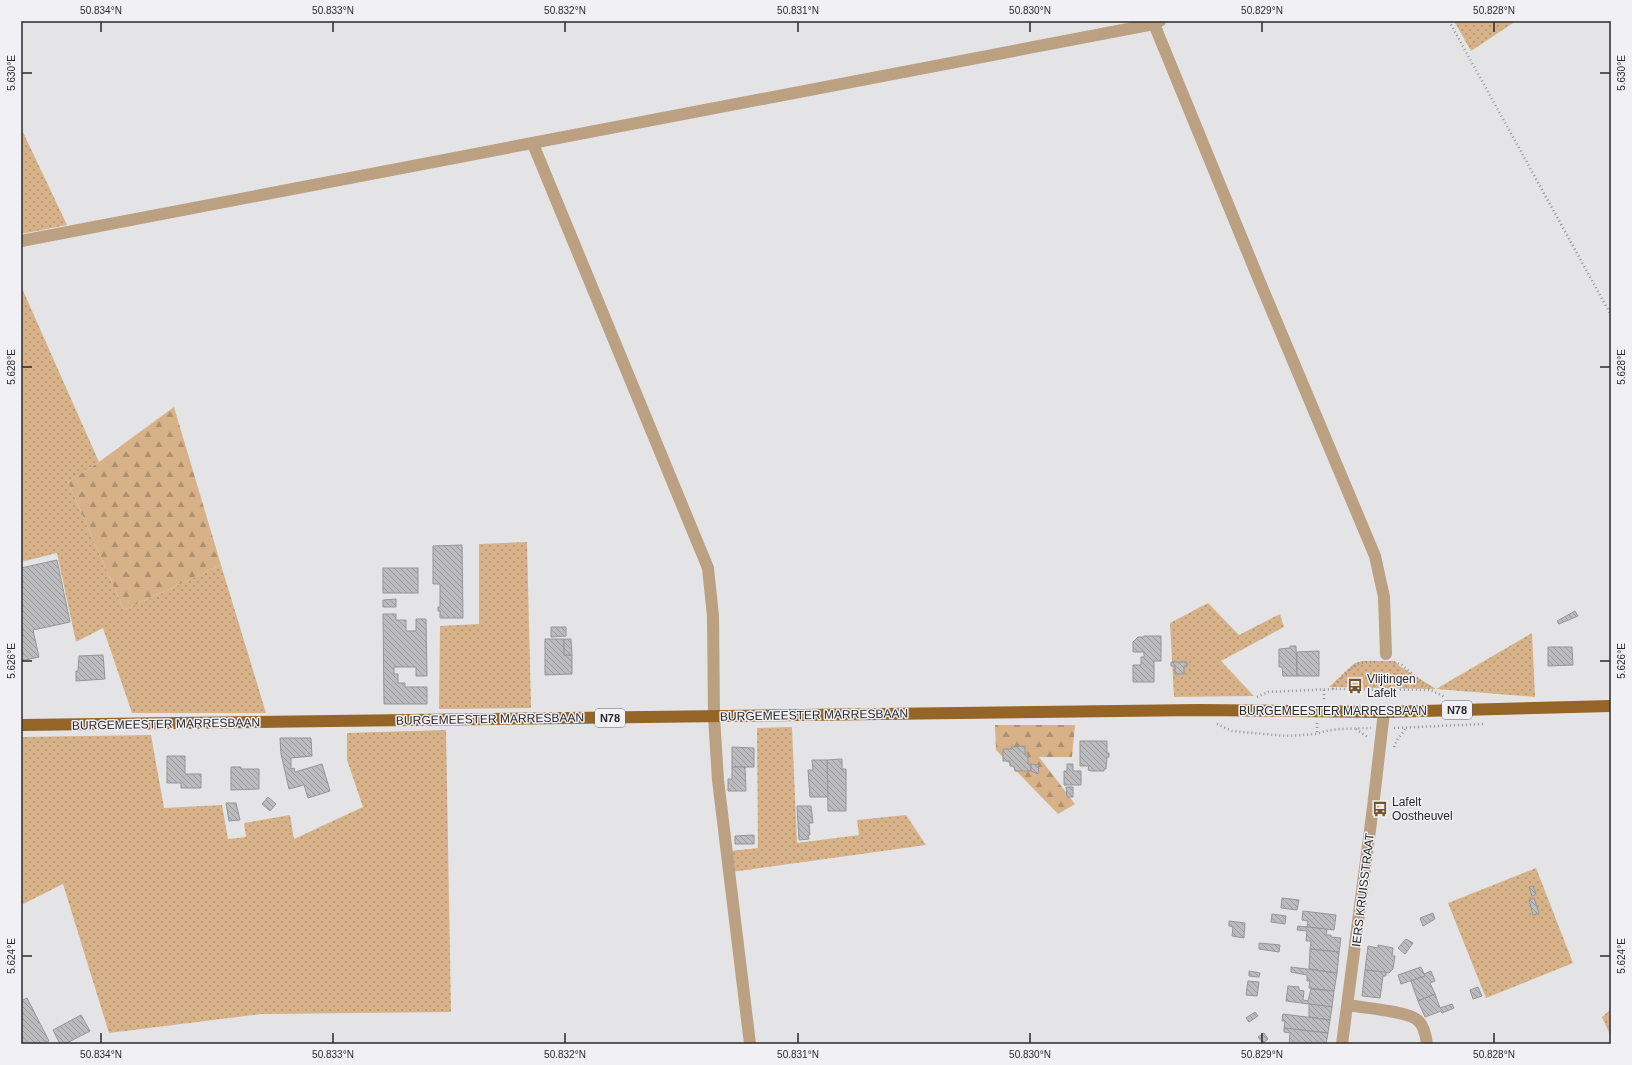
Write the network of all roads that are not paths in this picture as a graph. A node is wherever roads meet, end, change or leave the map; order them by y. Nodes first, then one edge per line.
1 (1157, 23) edge
2 (533, 144) junction
3 (21, 241) edge
4 (1386, 659) road end
5 (1611, 706) edge
6 (1384, 712) junction
7 (714, 716) junction
8 (21, 725) edge
9 (1348, 1005) junction
10 (750, 1044) edge
11 (1342, 1044) edge
12 (1427, 1044) edge

1 - 2 street
1 - 4 street
2 - 3 street
2 - 7 street
5 - 6 main road, BURGEMEESTER MARRESBAAN / N78
6 - 7 main road, BURGEMEESTER MARRESBAAN / N78
6 - 9 street, IERS KRUISSTRAAT
7 - 8 main road, BURGEMEESTER MARRESBAAN / N78
7 - 10 street
9 - 11 street, IERS KRUISSTRAAT
9 - 12 street

